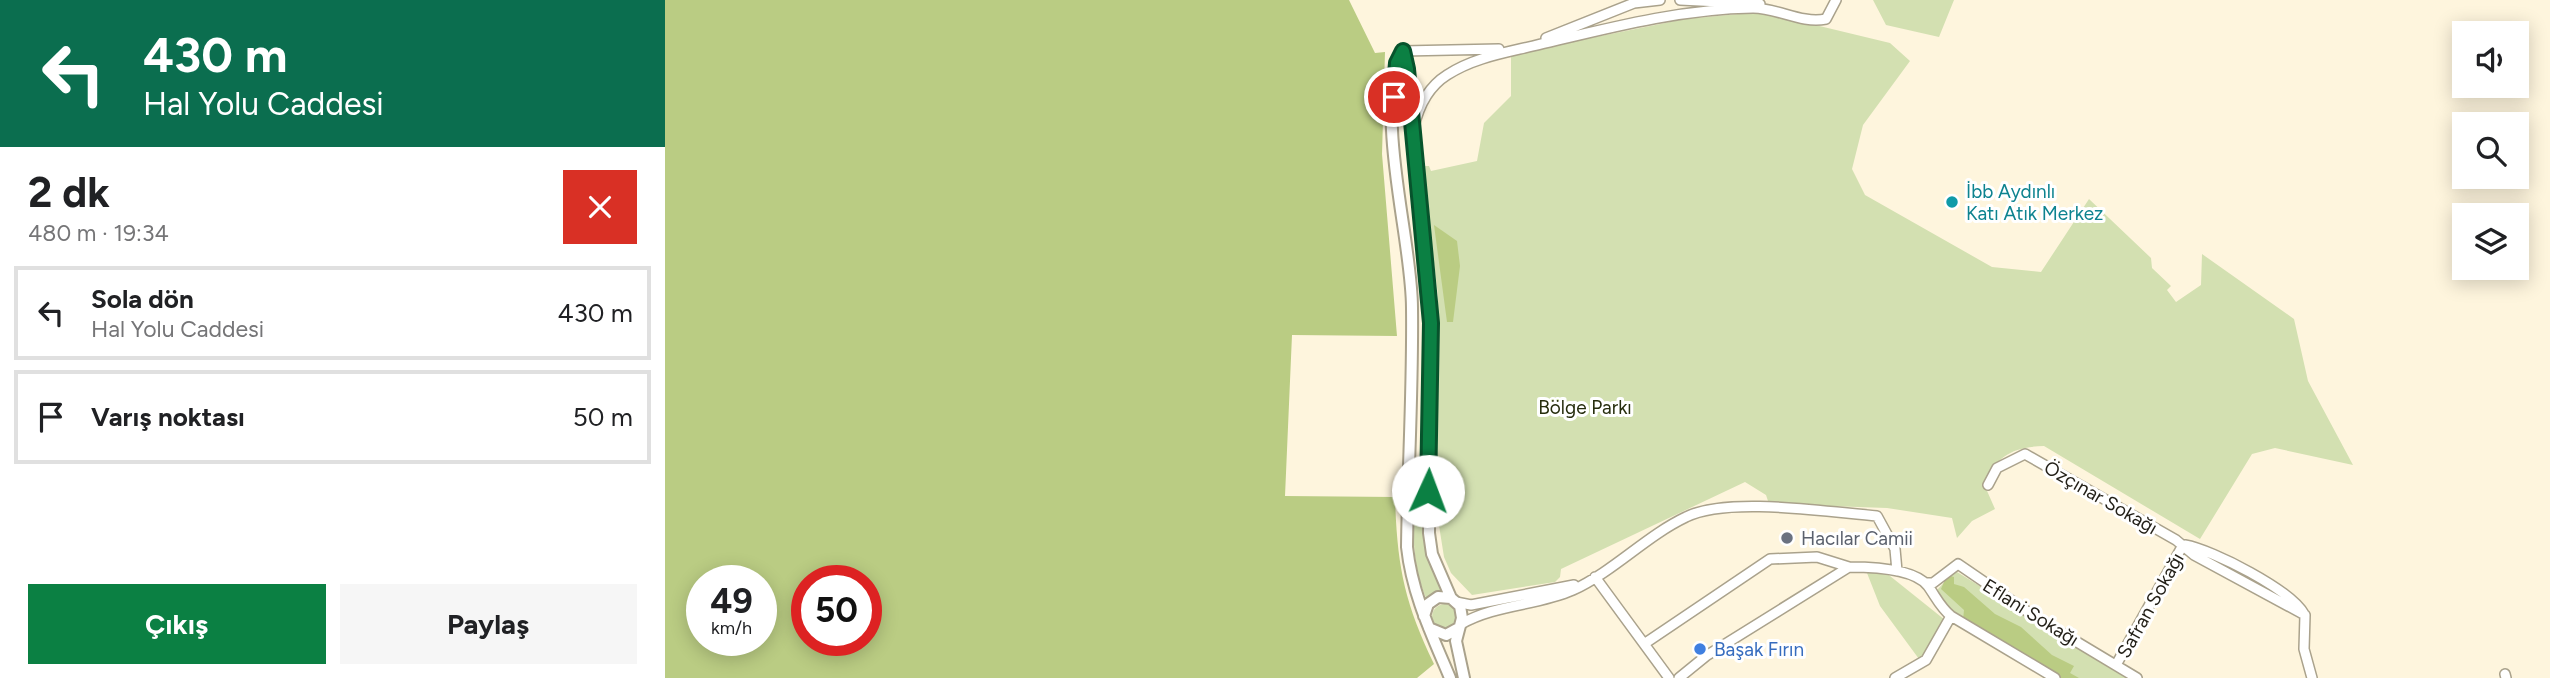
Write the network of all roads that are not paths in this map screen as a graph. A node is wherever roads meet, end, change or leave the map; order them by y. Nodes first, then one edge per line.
1 (1660, 0) edge
2 (1680, 0) edge
3 (1836, 0) edge
4 (1826, 19) junction
5 (1403, 51) junction
6 (1411, 135) junction
7 (1988, 485) dead end
8 (2183, 545) junction
9 (1849, 567) junction
10 (1896, 571) junction
11 (1595, 577) junction
12 (1926, 583) junction
13 (1454, 600) junction
14 (1424, 616) junction
15 (1951, 616) junction
16 (1459, 626) junction
17 (1428, 628) junction
18 (1644, 644) junction
19 (2116, 665) junction
20 (1666, 677) edge
21 (1450, 678) edge
22 (1464, 678) edge
23 (1679, 678) edge
24 (1895, 678) edge
25 (2055, 678) edge
26 (2137, 678) edge
27 (2312, 678) edge

1 - 5 street
2 - 4 street
3 - 4 street
4 - 6 street
5 - 6 main road
5 - 14 main road
6 - 13 main road
7 - 8 street, Özçınar Sokağı
8 - 19 street, Safran Sokağı
8 - 27 street, Özçınar Sokağı
9 - 10 street
9 - 18 street
9 - 23 street
10 - 11 street
10 - 12 street
11 - 13 street
11 - 16 street
11 - 18 street
12 - 15 street
12 - 19 street, Eflani Sokağı
13 - 14 main road
13 - 16 main road
14 - 17 main road
15 - 24 street
15 - 25 street
16 - 17 main road
16 - 22 main road
17 - 21 main road
18 - 20 street
19 - 26 street, Eflani Sokağı

